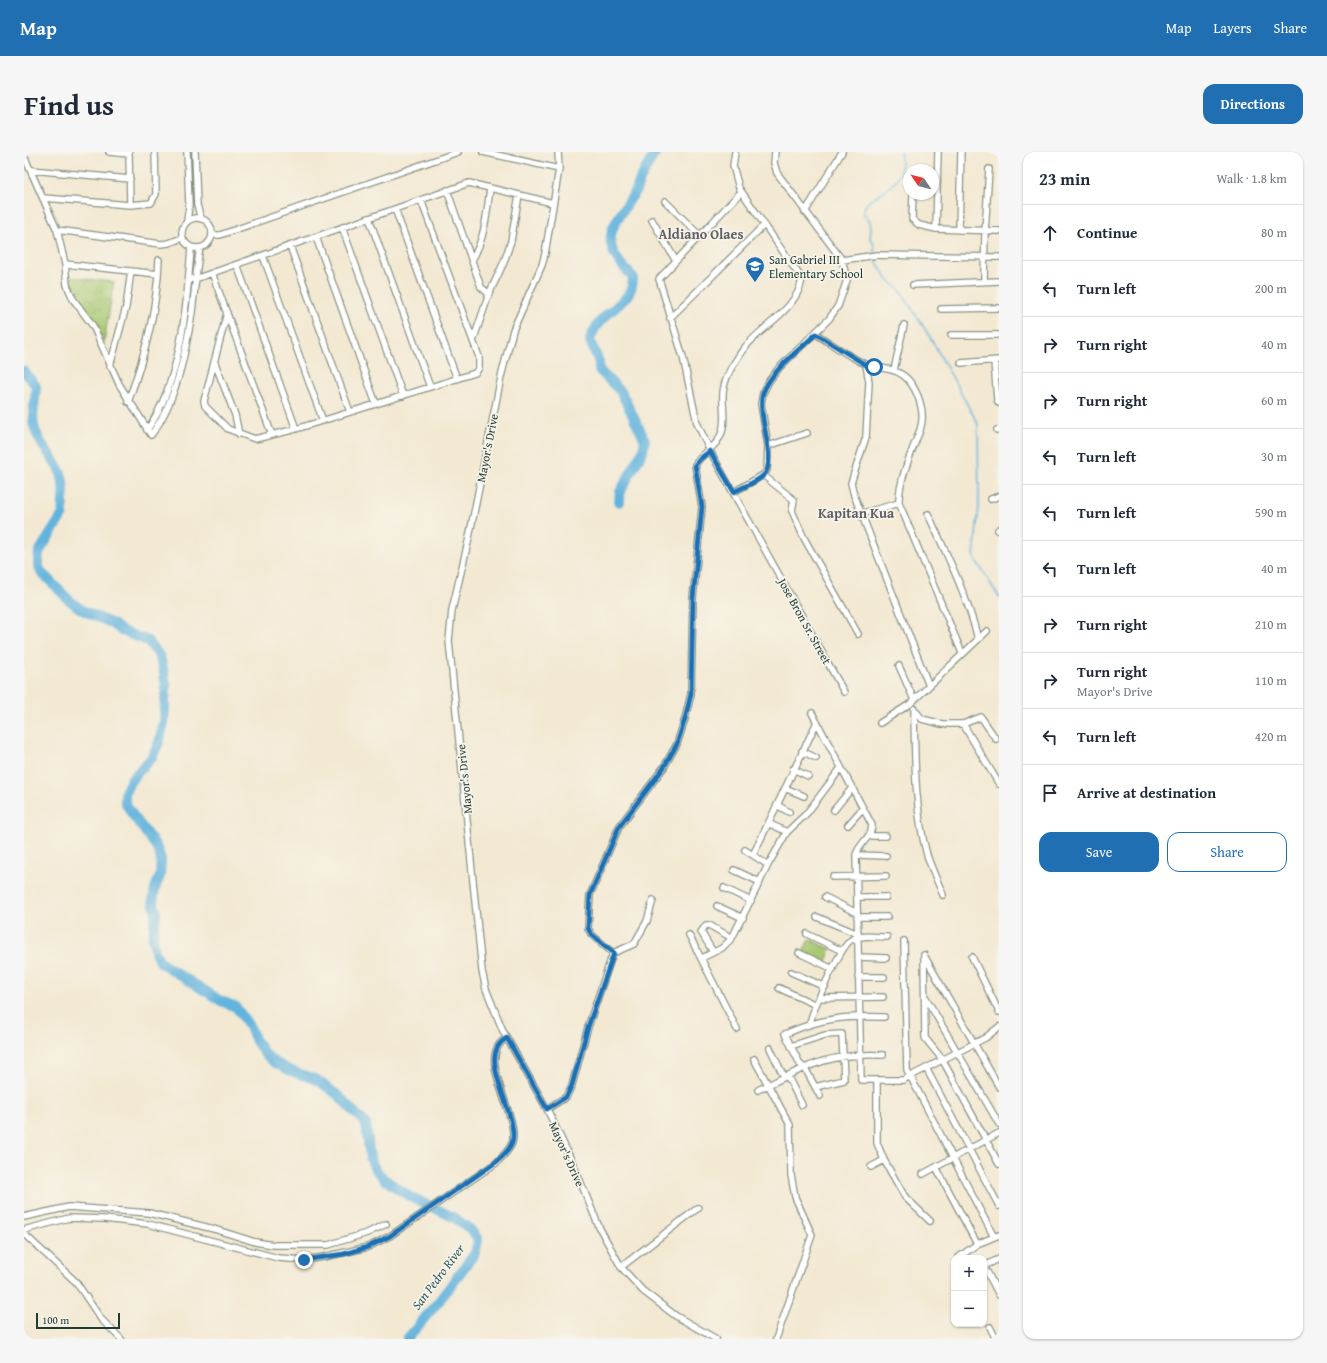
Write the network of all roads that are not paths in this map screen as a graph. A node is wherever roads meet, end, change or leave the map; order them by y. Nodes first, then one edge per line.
1 (109, 152) edge
2 (155, 152) edge
3 (187, 152) edge
4 (195, 152) edge
5 (458, 152) edge
6 (483, 152) edge
7 (558, 152) edge
8 (735, 152) edge
9 (775, 152) edge
10 (842, 152) edge
11 (938, 152) edge
12 (961, 152) edge
13 (129, 153) edge
14 (24, 156) edge
15 (558, 169) junction
16 (989, 169) dead end
17 (31, 170) junction
18 (130, 179) junction
19 (490, 188) junction
20 (447, 190) junction
21 (741, 192) junction
22 (519, 195) junction
23 (44, 198) junction
24 (421, 200) junction
25 (913, 200) edge
26 (665, 201) dead end
27 (553, 203) junction
28 (130, 205) junction
29 (395, 209) junction
30 (805, 212) junction
31 (369, 218) junction
32 (201, 219) junction
33 (652, 220) dead end
34 (187, 221) junction
35 (764, 225) junction
36 (342, 228) junction
37 (936, 229) junction
38 (57, 230) junction
39 (959, 230) junction
40 (999, 231) edge
41 (985, 232) junction
42 (212, 235) junction
43 (700, 236) junction
44 (316, 237) junction
45 (182, 238) junction
46 (290, 246) junction
47 (191, 248) junction
48 (200, 248) junction
49 (263, 256) junction
50 (984, 256) junction
51 (999, 257) edge
52 (159, 260) dead end
53 (472, 260) junction
54 (842, 260) junction
55 (676, 261) junction
56 (65, 264) junction
57 (237, 265) junction
58 (131, 271) junction
59 (158, 274) junction
60 (212, 274) junction
61 (189, 279) junction
62 (195, 279) junction
63 (984, 281) junction
64 (999, 281) edge
65 (913, 285) dead end
66 (489, 294) junction
67 (999, 308) edge
68 (941, 309) dead end
69 (227, 313) junction
70 (670, 318) junction
71 (904, 324) dead end
72 (816, 334) junction
73 (951, 335) dead end
74 (999, 335) edge
75 (473, 341) junction
76 (996, 360) edge
77 (215, 363) junction
78 (961, 363) dead end
79 (866, 365) junction
80 (110, 366) junction
81 (894, 370) junction
82 (457, 379) junction
83 (430, 387) junction
84 (403, 396) junction
85 (128, 402) junction
86 (999, 403) edge
87 (376, 404) junction
88 (350, 412) junction
89 (323, 421) junction
90 (296, 429) junction
91 (147, 430) junction
92 (807, 433) dead end
93 (239, 434) junction
94 (272, 435) junction
95 (768, 446) junction
96 (710, 451) junction
97 (763, 475) junction
98 (734, 492) junction
99 (999, 496) edge
100 (991, 499) dead end
101 (899, 503) junction
102 (860, 514) junction
103 (928, 514) dead end
104 (987, 632) dead end
105 (858, 634) dead end
106 (978, 639) junction
107 (962, 653) junction
108 (899, 666) dead end
109 (929, 686) junction
110 (844, 692) dead end
111 (913, 704) junction
112 (812, 713) dead end
113 (817, 722) junction
114 (880, 723) dead end
115 (963, 724) junction
116 (996, 739) dead end
117 (802, 751) junction
118 (816, 758) dead end
119 (842, 768) junction
120 (793, 769) junction
121 (808, 776) dead end
122 (999, 784) edge
123 (785, 788) junction
124 (852, 788) junction
125 (804, 796) dead end
126 (777, 805) junction
127 (863, 808) junction
128 (834, 810) dead end
129 (789, 812) dead end
130 (768, 824) junction
131 (848, 825) dead end
132 (787, 832) junction
133 (869, 836) junction
134 (886, 836) dead end
135 (745, 850) dead end
136 (752, 855) junction
137 (856, 855) junction
138 (886, 856) dead end
139 (768, 865) junction
140 (734, 870) dead end
141 (886, 876) dead end
142 (833, 877) dead end
143 (857, 877) junction
144 (760, 882) junction
145 (724, 888) dead end
146 (943, 895) dead end
147 (825, 897) dead end
148 (857, 897) junction
149 (886, 897) dead end
150 (653, 900) dead end
151 (751, 901) junction
152 (717, 906) dead end
153 (857, 915) junction
154 (817, 917) dead end
155 (887, 917) dead end
156 (743, 918) junction
157 (807, 934) dead end
158 (689, 935) dead end
159 (858, 935) junction
160 (887, 937) dead end
161 (732, 938) junction
162 (904, 941) dead end
163 (842, 951) junction
164 (713, 952) junction
165 (614, 953) junction
166 (799, 953) dead end
167 (858, 957) junction
168 (702, 958) junction
169 (886, 958) dead end
170 (972, 958) dead end
171 (833, 969) junction
172 (791, 972) dead end
173 (858, 977) junction
174 (884, 977) dead end
175 (825, 987) junction
176 (779, 988) dead end
177 (883, 996) dead end
178 (859, 997) junction
179 (926, 997) junction
180 (819, 998) junction
181 (816, 1005) junction
182 (999, 1012) edge
183 (859, 1017) junction
184 (884, 1017) dead end
185 (810, 1023) junction
186 (999, 1027) edge
187 (737, 1029) dead end
188 (507, 1038) junction
189 (974, 1043) junction
190 (791, 1046) junction
191 (770, 1048) dead end
192 (958, 1051) junction
193 (860, 1054) junction
194 (883, 1055) dead end
195 (844, 1057) junction
196 (754, 1059) dead end
197 (942, 1059) junction
198 (803, 1067) junction
199 (926, 1068) junction
200 (785, 1076) junction
201 (909, 1077) junction
202 (877, 1081) junction
203 (768, 1085) junction
204 (815, 1087) junction
205 (999, 1087) edge
206 (758, 1090) dead end
207 (820, 1096) dead end
208 (802, 1105) dead end
209 (547, 1109) junction
210 (999, 1124) edge
211 (999, 1133) edge
212 (986, 1139) junction
213 (969, 1148) junction
214 (952, 1158) junction
215 (884, 1160) junction
216 (999, 1164) edge
217 (871, 1167) dead end
218 (936, 1167) junction
219 (923, 1174) dead end
220 (999, 1206) edge
221 (698, 1208) dead end
222 (24, 1217) edge
223 (930, 1221) dead end
224 (386, 1224) dead end
225 (24, 1230) edge
226 (24, 1234) edge
227 (997, 1236) edge
228 (977, 1244) junction
229 (962, 1255) edge
230 (999, 1258) edge
231 (987, 1264) edge
232 (621, 1267) junction
233 (987, 1272) edge
234 (999, 1295) edge
235 (990, 1326) dead end
236 (121, 1339) edge
237 (716, 1339) edge
238 (776, 1339) edge
239 (996, 1339) edge

1 - 13 street
2 - 28 street
3 - 34 street
4 - 32 street
5 - 42 street
6 - 15 street
7 - 15 street, Mayor's Drive
8 - 21 street
9 - 30 street
10 - 30 street
11 - 37 street
12 - 39 street
13 - 18 street
14 - 17 street
15 - 27 street, Mayor's Drive
16 - 41 street
17 - 18 street
17 - 23 street
18 - 28 street
19 - 20 street
19 - 22 street
19 - 53 street
20 - 24 street
20 - 53 street
21 - 35 street
21 - 43 street
22 - 27 street
22 - 66 street
23 - 28 street
23 - 38 street
24 - 29 street
24 - 75 street
25 - 37 street
26 - 43 street
27 - 188 street, Mayor's Drive
29 - 31 street
29 - 82 street
30 - 54 street
31 - 36 street
31 - 83 street
32 - 34 street
32 - 42 street
33 - 55 street
34 - 45 street
35 - 70 street
35 - 96 street
36 - 44 street
36 - 84 street
37 - 39 street
38 - 45 street
38 - 56 street
39 - 41 street
40 - 41 street
41 - 50 street
42 - 48 street
43 - 55 street
44 - 46 street
44 - 87 street
45 - 47 street
46 - 49 street
46 - 88 street
47 - 48 street
47 - 61 street
48 - 62 street
49 - 57 street
49 - 89 street
50 - 51 street
50 - 54 street
50 - 63 street
52 - 59 street
53 - 66 street
54 - 72 street
55 - 70 street, Jose Bron Sr. Street
56 - 58 street
56 - 80 street
57 - 60 street
57 - 90 street
58 - 59 street
58 - 80 street
59 - 85 street
60 - 62 street
60 - 69 street
61 - 62 street
61 - 91 street
62 - 91 street
63 - 64 street
63 - 65 street
66 - 75 street
67 - 68 street
69 - 77 street
69 - 94 street
70 - 96 street, Jose Bron Sr. Street
71 - 81 street
72 - 79 street
72 - 95 street
73 - 74 street
75 - 82 street
76 - 78 street
76 - 86 street
77 - 93 street
77 - 93 street
79 - 81 street
79 - 102 street
80 - 85 street
81 - 101 street
82 - 83 street
83 - 84 street
84 - 87 street
85 - 91 street
87 - 88 street
88 - 89 street
89 - 90 street
90 - 94 street
92 - 95 street
93 - 94 street
95 - 97 street
96 - 98 street, Jose Bron Sr. Street
96 - 165 street
97 - 98 street
97 - 105 street
98 - 110 street, Jose Bron Sr. Street
99 - 100 street
101 - 102 street
101 - 107 street
102 - 109 street
103 - 106 street
104 - 106 street
106 - 107 street
107 - 109 street
108 - 111 street
109 - 111 street
111 - 114 street
111 - 115 street
111 - 146 street
112 - 113 street
113 - 117 street
113 - 119 street
115 - 116 street
115 - 122 street
117 - 118 street
117 - 120 street
119 - 124 street
119 - 132 street
120 - 121 street
120 - 123 street
123 - 125 street
123 - 126 street
124 - 127 street
124 - 128 street
126 - 129 street
126 - 130 street
127 - 131 street
127 - 133 street
130 - 132 street
130 - 136 street
132 - 139 street
133 - 134 street
133 - 137 street
135 - 136 street
136 - 139 street
137 - 138 street
137 - 143 street
139 - 144 street
140 - 144 street
141 - 143 street
142 - 143 street
143 - 148 street
144 - 151 street
145 - 151 street
147 - 153 street
148 - 149 street
148 - 153 street
150 - 165 street
151 - 156 street
152 - 156 street
153 - 155 street
153 - 159 street
154 - 159 street
156 - 161 street
157 - 163 street
158 - 168 street
159 - 160 street
159 - 163 street
159 - 167 street
161 - 164 street
161 - 164 street
162 - 201 street
163 - 171 street
164 - 168 street
165 - 209 street
166 - 171 street
167 - 169 street
167 - 173 street
168 - 187 street
170 - 182 street
171 - 175 street
172 - 175 street
173 - 174 street
173 - 178 street
175 - 180 street
176 - 181 street
177 - 178 street
178 - 180 street
178 - 183 street
179 - 189 street
179 - 192 street
179 - 197 street
180 - 181 street
181 - 185 street
183 - 184 street
183 - 185 street
183 - 193 street
185 - 190 street
186 - 189 street
188 - 209 street, Mayor's Drive
188 - 225 street
189 - 192 street
189 - 205 street
190 - 195 street
190 - 198 street
191 - 200 street
192 - 197 street
192 - 210 street
193 - 194 street
193 - 195 street
193 - 202 street
195 - 198 street
195 - 204 street
196 - 203 street
197 - 199 street
197 - 212 street
198 - 200 street
198 - 204 street
199 - 201 street
199 - 213 street
200 - 203 street
200 - 208 street
201 - 202 street
201 - 214 street
202 - 215 street
203 - 206 street
203 - 238 street
204 - 207 street
209 - 232 street, Mayor's Drive
211 - 212 street
212 - 213 street
212 - 216 street
213 - 214 street
213 - 220 street
214 - 218 street
214 - 227 street
215 - 217 street
215 - 223 street
218 - 219 street
218 - 228 street
221 - 232 street
222 - 224 street
226 - 236 street
227 - 228 street
228 - 229 street
230 - 231 street
232 - 237 street, Mayor's Drive
233 - 234 street
235 - 239 street

